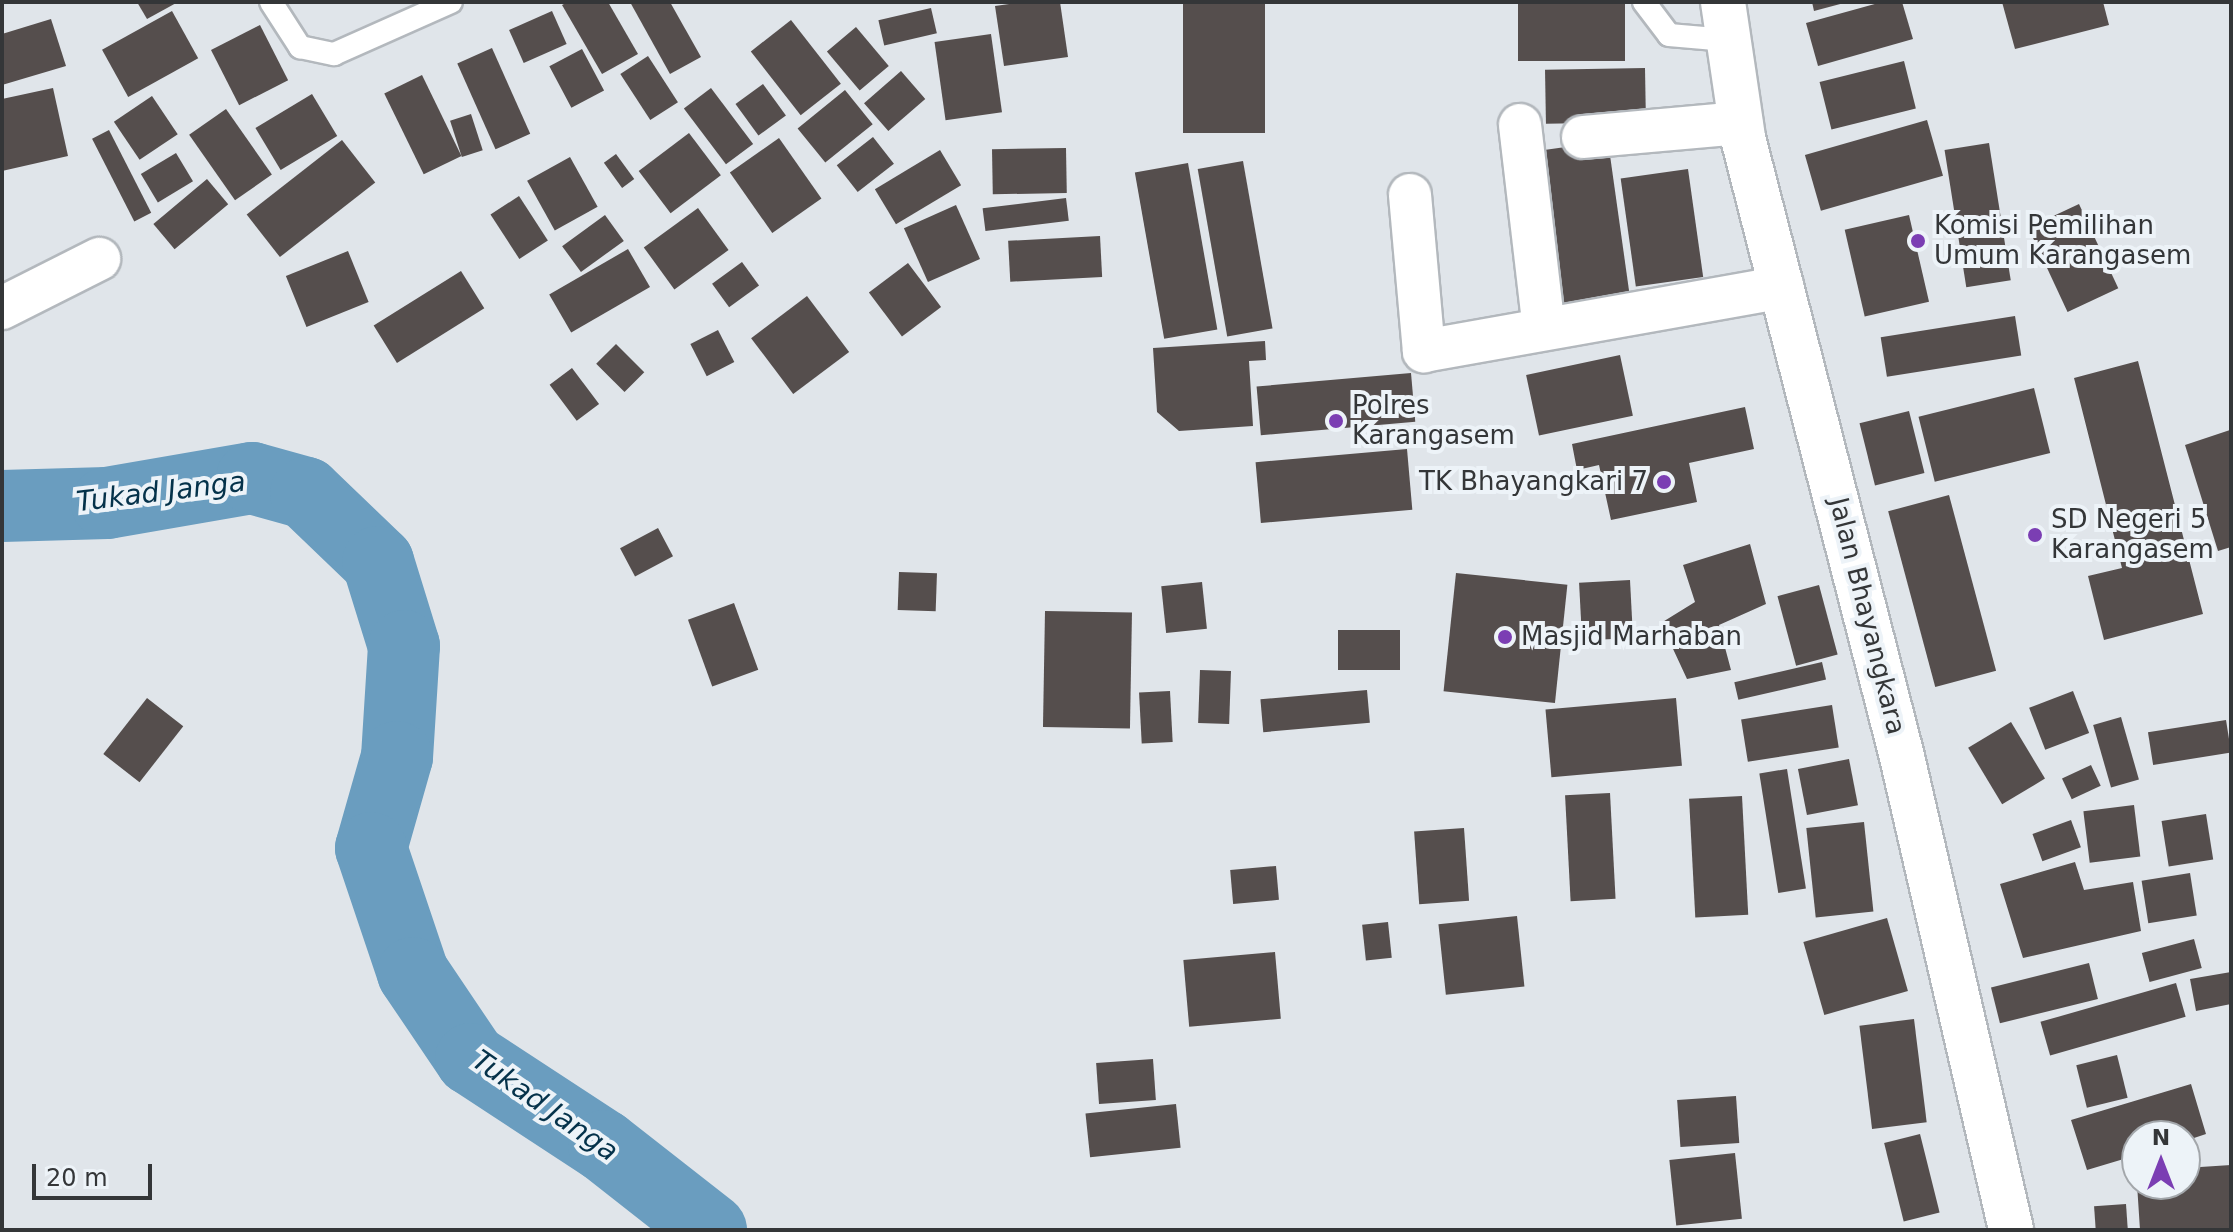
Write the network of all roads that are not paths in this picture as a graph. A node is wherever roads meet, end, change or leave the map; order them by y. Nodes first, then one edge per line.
1 (271, 2) edge
2 (451, 2) edge
3 (1644, 2) edge
4 (1725, 21) edge
5 (1741, 123) junction
6 (1520, 125) dead end
7 (1583, 137) dead end
8 (1410, 195) dead end
9 (99, 259) dead end
10 (1782, 287) junction
11 (2, 308) edge
12 (1544, 328) junction
13 (2011, 1230) edge

1 - 2 lane
3 - 4 lane
4 - 5 street, Jalan Bhayangkara
5 - 7 street
5 - 10 street, Jalan Bhayangkara
6 - 12 street
8 - 12 street
9 - 11 street
10 - 12 street
10 - 13 street, Jalan Bhayangkara

